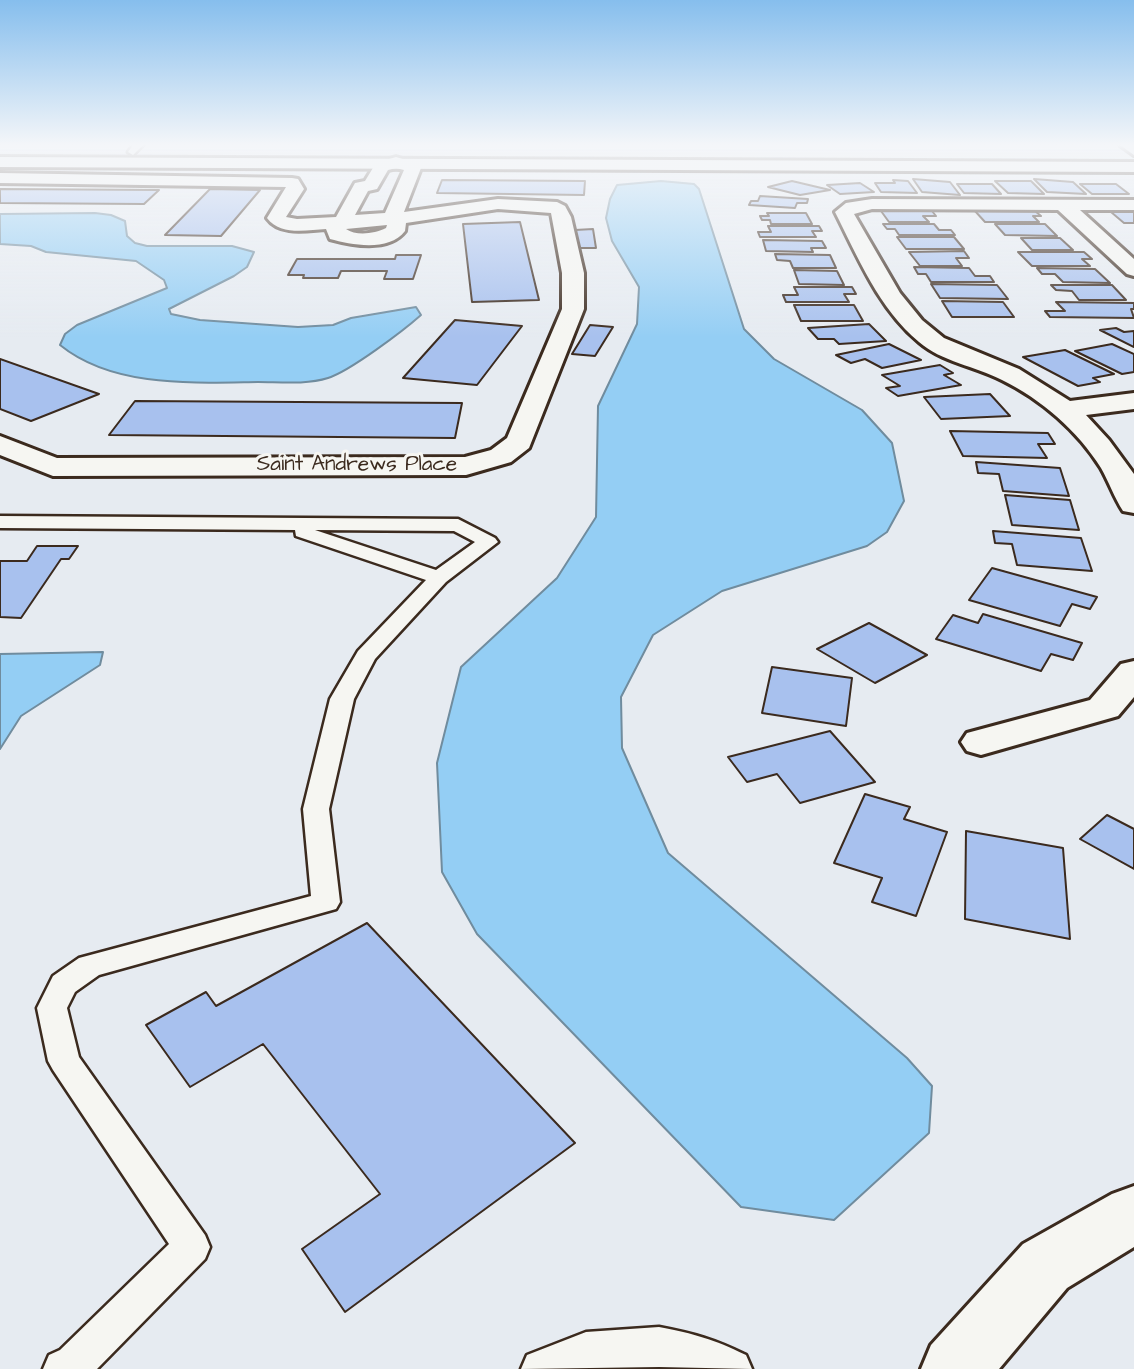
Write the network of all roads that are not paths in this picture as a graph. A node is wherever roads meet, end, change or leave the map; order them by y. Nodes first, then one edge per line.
1 (282, 209) edge
2 (360, 209) edge
3 (396, 209) edge
4 (463, 209) edge
5 (556, 209) edge
6 (849, 209) edge
7 (1067, 209) edge
8 (392, 219) junction
9 (352, 220) junction
10 (1134, 270) edge
11 (1134, 401) edge
12 (1063, 410) junction
13 (0, 445) edge
14 (1134, 504) edge
15 (0, 522) edge
16 (284, 526) junction
17 (439, 578) junction
18 (1134, 672) edge
19 (981, 742) dead end
20 (1134, 1214) edge
21 (72, 1368) edge
22 (541, 1369) edge
23 (732, 1369) edge
24 (955, 1369) edge

1 - 9 street, Saint Andrews Place
2 - 9 street
3 - 8 street
4 - 8 street, Saint Andrews Place
5 - 13 street, Saint Andrews Place
6 - 12 street
7 - 10 street
8 - 9 street, Saint Andrews Place
11 - 12 street
12 - 14 street
15 - 16 lane
16 - 17 lane
16 - 17 lane
17 - 21 lane
18 - 19 street
20 - 24 street
22 - 23 lane

